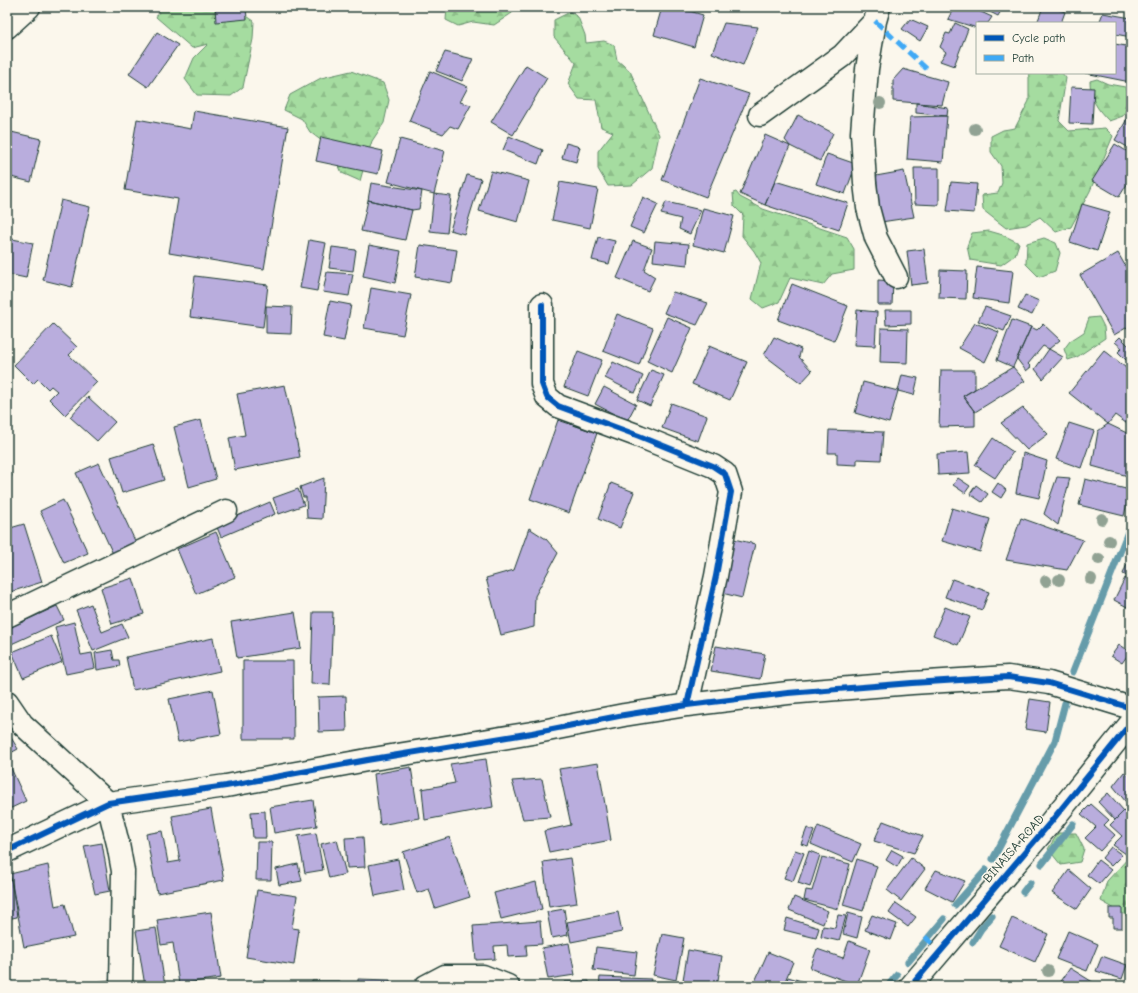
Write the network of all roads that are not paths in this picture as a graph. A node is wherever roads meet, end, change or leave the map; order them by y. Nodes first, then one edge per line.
1 (29, 7) edge
2 (877, 14) edge
3 (7, 27) edge
4 (760, 115) dead end
5 (896, 277) dead end
6 (542, 305) dead end
7 (226, 511) dead end
8 (7, 616) edge
9 (7, 702) edge
10 (686, 705) junction
11 (1131, 708) edge
12 (1131, 723) edge
13 (108, 803) junction
14 (7, 851) edge
15 (121, 986) edge
16 (426, 986) edge
17 (508, 986) edge
18 (911, 986) edge

1 - 3 street
2 - 4 street
2 - 5 street
6 - 10 street
7 - 8 street
9 - 13 street
10 - 11 street
10 - 13 street
12 - 18 street, BINAISA ROAD
13 - 14 street
13 - 15 street
16 - 17 street

